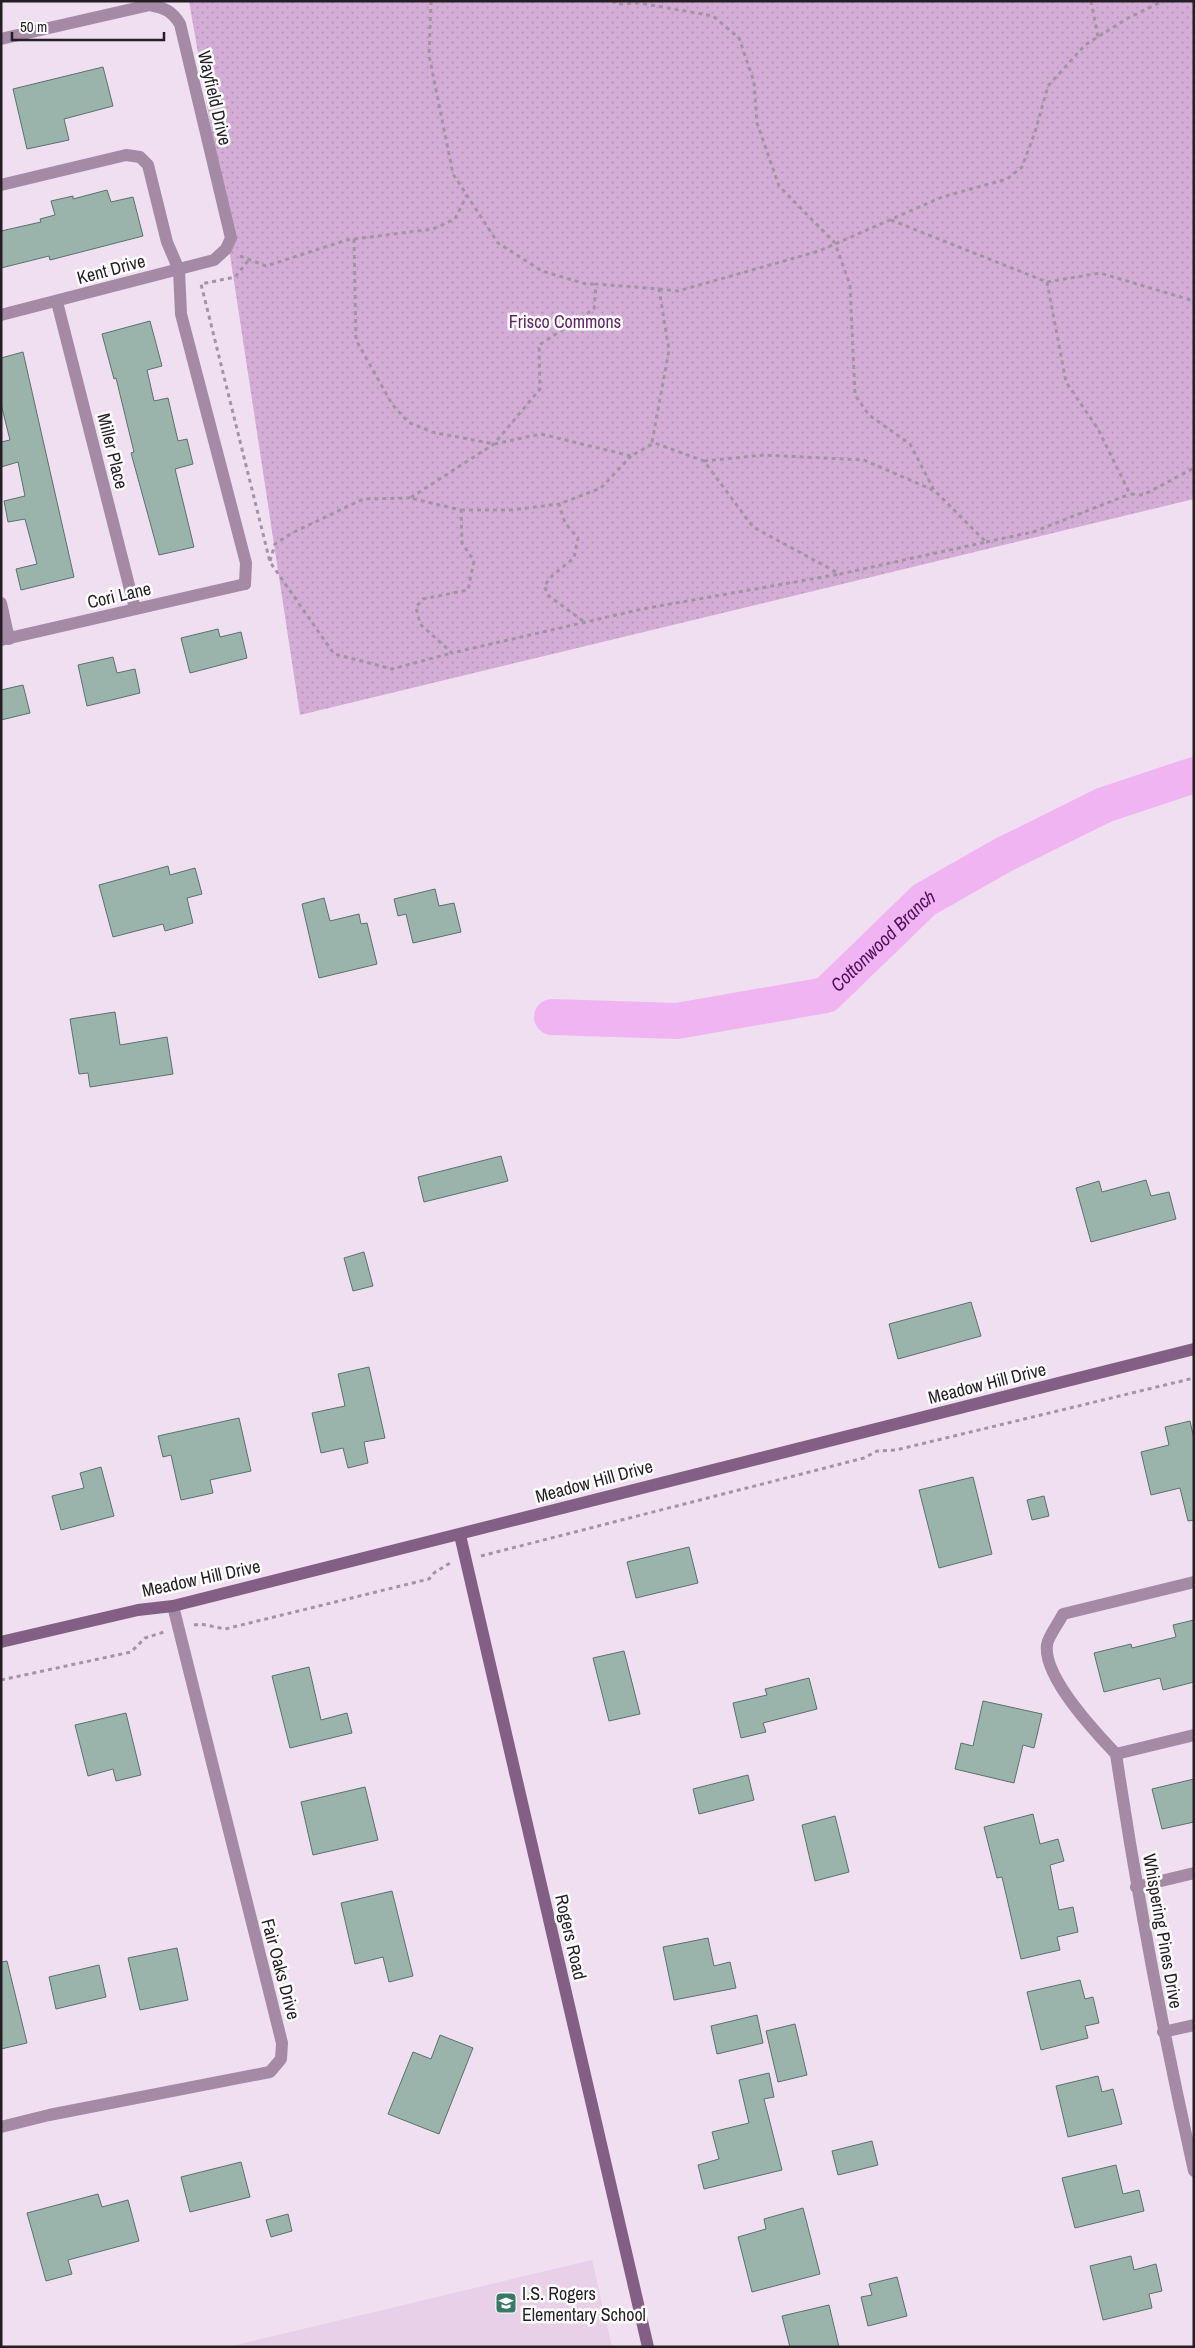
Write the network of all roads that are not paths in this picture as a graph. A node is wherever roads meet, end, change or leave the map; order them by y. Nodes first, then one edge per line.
1 (1, 39) edge
2 (1, 185) edge
3 (226, 249) joint
4 (178, 270) junction
5 (56, 302) junction
6 (1, 315) edge
7 (1, 604) edge
8 (135, 609) junction
9 (5, 640) edge
10 (1194, 1350) edge
11 (460, 1535) junction
12 (1194, 1582) edge
13 (173, 1606) junction
14 (1, 1642) edge
15 (1194, 1734) edge
16 (1116, 1754) junction
17 (1194, 1873) edge
18 (1136, 1887) junction
19 (1194, 2024) edge
20 (1163, 2032) junction
21 (1, 2127) edge
22 (1194, 2172) edge
23 (648, 2347) edge

1 - 3 street, Wayfield Drive
2 - 4 street
3 - 4 street, Kent Drive
4 - 5 street, Kent Drive
4 - 8 street, Cori Lane
5 - 6 street, Kent Drive
5 - 8 street, Miller Place
7 - 9 street
8 - 9 street, Cori Lane
10 - 11 street, Meadow Hill Drive
11 - 13 street, Meadow Hill Drive
11 - 23 street, Rogers Road
12 - 16 street
13 - 14 street, Meadow Hill Drive
13 - 21 street, Fair Oaks Drive
15 - 16 street
16 - 18 street, Whispering Pines Drive
17 - 18 street
18 - 20 street, Whispering Pines Drive
19 - 20 street
20 - 22 street, Whispering Pines Drive

